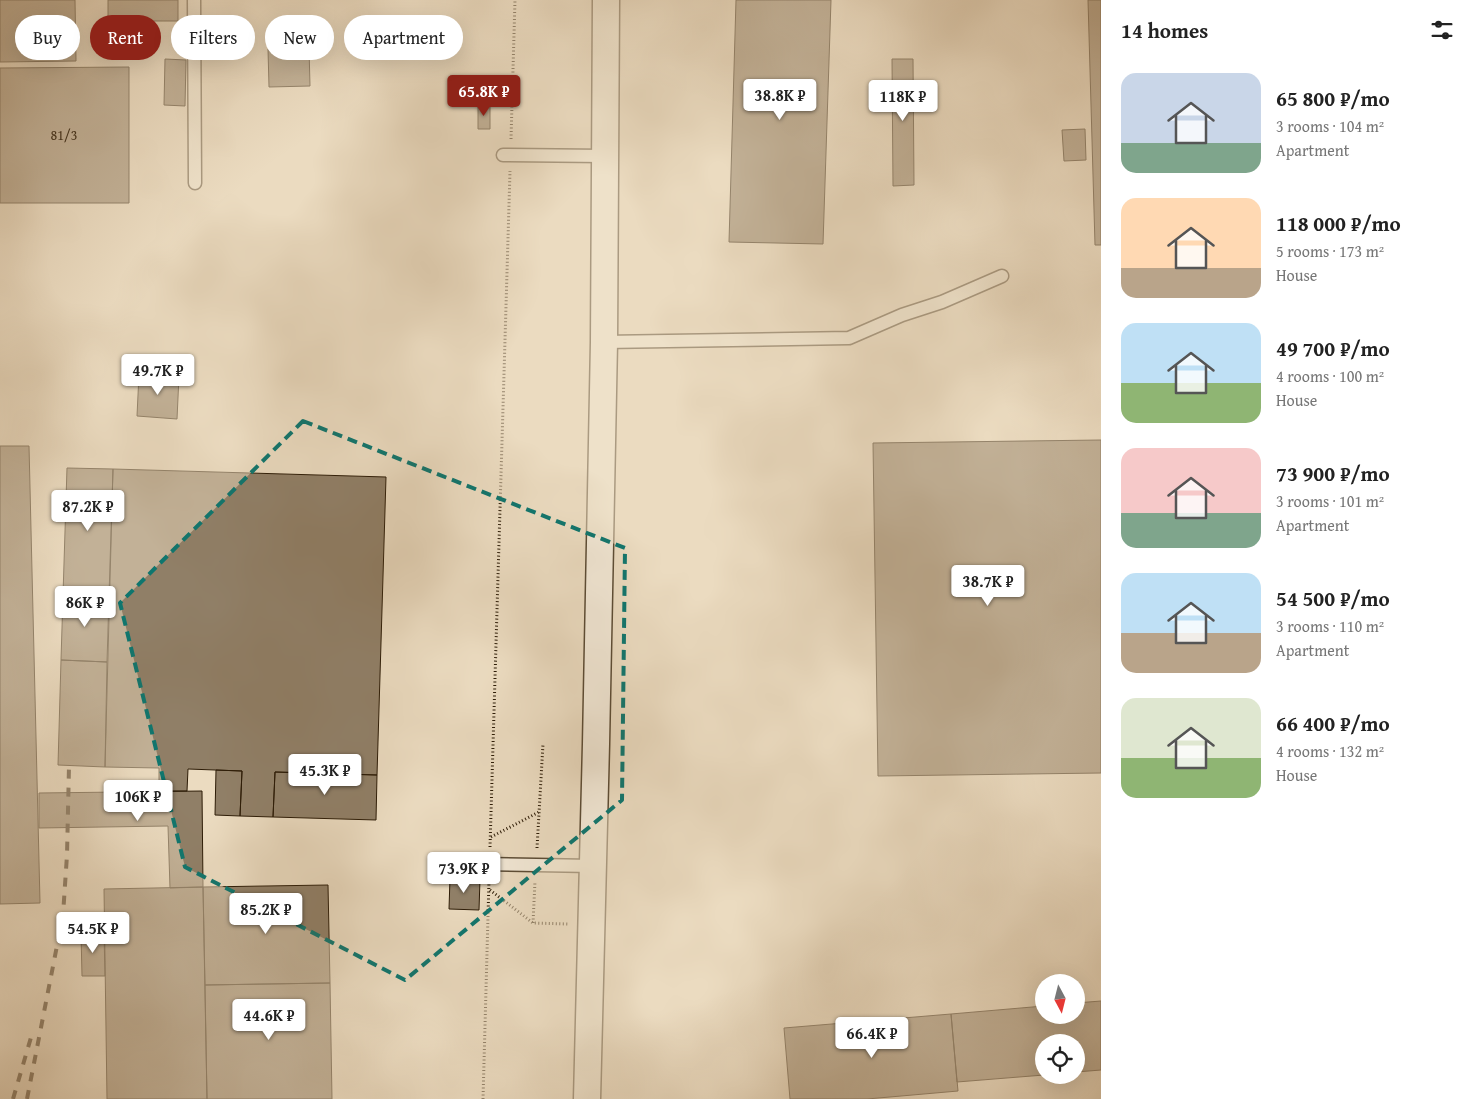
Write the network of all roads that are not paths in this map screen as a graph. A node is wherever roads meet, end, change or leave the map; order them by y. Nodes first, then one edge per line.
1 (194, 0) edge
2 (606, 0) edge
3 (507, 155) road end
4 (605, 156) junction
5 (195, 183) dead end
6 (1002, 276) dead end
7 (604, 342) junction
8 (486, 864) road end
9 (593, 866) junction
10 (587, 1099) edge

1 - 5 lane
2 - 4 street
3 - 4 lane
4 - 7 street
6 - 7 lane
7 - 9 street
8 - 9 lane
9 - 10 street

